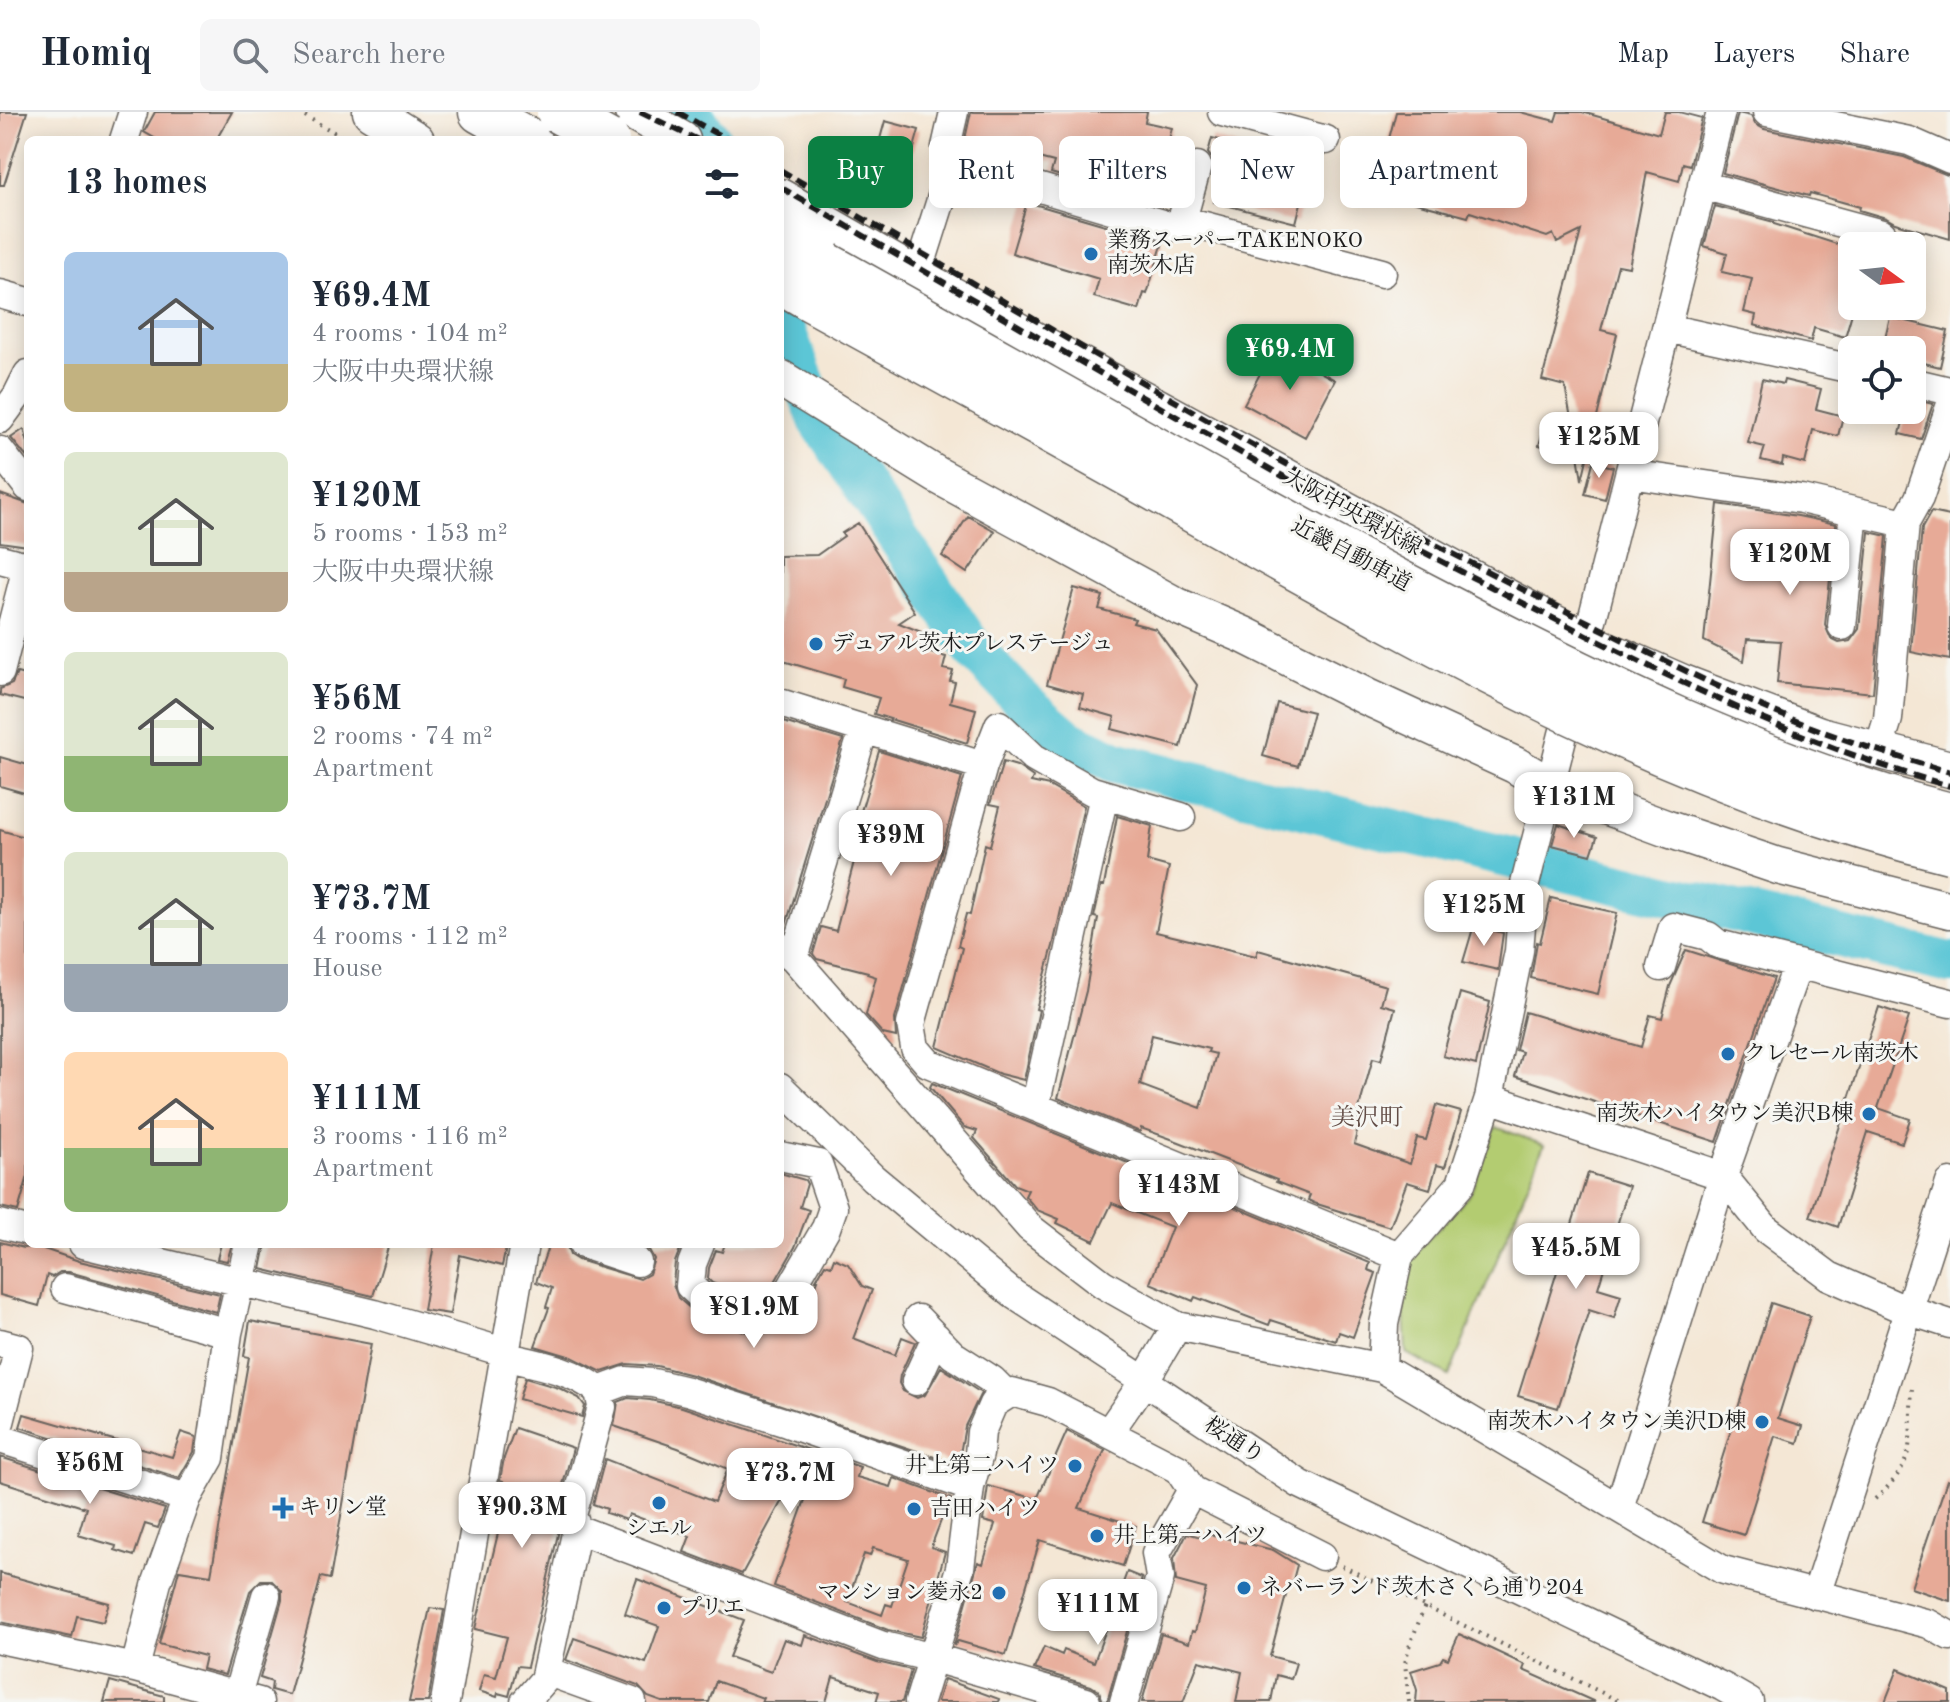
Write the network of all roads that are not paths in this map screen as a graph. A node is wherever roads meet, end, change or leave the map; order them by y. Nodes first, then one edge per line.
1 (133, 112) edge
2 (371, 112) edge
3 (480, 112) edge
4 (558, 112) edge
5 (612, 112) edge
6 (633, 112) edge
7 (954, 112) edge
8 (1222, 112) edge
9 (1721, 112) edge
10 (1767, 112) edge
11 (125, 136) edge
12 (410, 136) edge
13 (523, 136) edge
14 (601, 136) edge
15 (602, 136) edge
16 (675, 136) edge
17 (949, 136) edge
18 (1326, 140) dead end
19 (1950, 159) edge
20 (1197, 166) dead end
21 (1702, 185) junction
22 (1043, 189) edge
23 (784, 199) edge
24 (938, 208) edge
25 (1182, 220) junction
26 (1875, 232) edge
27 (784, 239) edge
28 (1382, 273) dead end
29 (917, 276) junction
30 (784, 284) edge
31 (0, 294) edge
32 (24, 301) edge
33 (1666, 328) junction
34 (1838, 366) edge
35 (784, 380) edge
36 (24, 382) edge
37 (1926, 385) edge
38 (1950, 391) edge
39 (1950, 407) edge
40 (0, 419) edge
41 (0, 451) edge
42 (1629, 474) junction
43 (24, 482) edge
44 (1854, 512) junction
45 (1905, 523) junction
46 (0, 559) edge
47 (24, 570) edge
48 (24, 582) edge
49 (1842, 626) dead end
50 (1587, 641) junction
51 (0, 672) edge
52 (784, 704) edge
53 (864, 729) junction
54 (1878, 751) junction
55 (983, 766) junction
56 (1950, 769) edge
57 (1549, 785) junction
58 (1104, 795) junction
59 (1950, 814) edge
60 (1181, 817) dead end
61 (1950, 852) edge
62 (1950, 910) edge
63 (787, 953) edge
64 (1798, 964) junction
65 (1661, 967) dead end
66 (1950, 1003) edge
67 (784, 1091) edge
68 (1489, 1098) junction
69 (1035, 1107) junction
70 (839, 1145) junction
71 (784, 1157) edge
72 (818, 1164) junction
73 (1723, 1176) junction
74 (1950, 1183) edge
75 (0, 1224) edge
76 (24, 1230) edge
77 (100, 1248) edge
78 (248, 1248) edge
79 (523, 1248) edge
80 (595, 1248) edge
81 (698, 1248) edge
82 (1399, 1256) junction
83 (637, 1262) dead end
84 (240, 1281) junction
85 (65, 1288) dead end
86 (1910, 1311) junction
87 (1950, 1324) edge
88 (1177, 1326) junction
89 (228, 1333) junction
90 (0, 1343) edge
91 (504, 1354) junction
92 (1382, 1368) junction
93 (916, 1381) dead end
94 (1143, 1383) junction
95 (599, 1391) junction
96 (1007, 1395) junction
97 (0, 1422) edge
98 (1109, 1432) junction
99 (0, 1439) edge
100 (970, 1487) junction
101 (1192, 1490) junction
102 (187, 1498) junction
103 (1619, 1508) junction
104 (577, 1529) junction
105 (1322, 1556) road end
106 (1816, 1595) junction
107 (266, 1596) dead end
108 (1950, 1636) edge
109 (0, 1639) edge
110 (934, 1658) junction
111 (135, 1668) junction
112 (546, 1671) junction
113 (1719, 1694) edge
114 (248, 1699) edge
115 (445, 1702) edge
116 (525, 1702) edge
117 (632, 1702) edge
118 (919, 1702) edge
119 (1086, 1702) edge
120 (1124, 1702) edge
121 (1749, 1702) edge

1 - 11 street
2 - 12 main road
3 - 13 highway
4 - 14 highway, bridge
5 - 15 street
6 - 16 main road
7 - 17 street
8 - 18 street
9 - 21 street
10 - 19 street
20 - 25 street
21 - 26 street
21 - 33 street
22 - 25 street
23 - 29 main road, 大阪中央環状線
24 - 29 street
25 - 28 street
27 - 59 highway, 近畿自動車道, bridge
29 - 50 main road, 大阪中央環状線
30 - 61 highway, 近畿自動車道, bridge
31 - 32 street
33 - 34 street
33 - 42 street
35 - 57 main road
36 - 40 street
37 - 38 street
39 - 45 street
41 - 43 street
42 - 44 street
42 - 50 street
44 - 45 street
44 - 49 street
45 - 54 street
46 - 47 street
48 - 51 street
50 - 54 main road, 大阪中央環状線
50 - 57 street
52 - 53 street
53 - 55 street
53 - 63 street
54 - 56 main road, 大阪中央環状線
55 - 58 street
55 - 69 street
57 - 62 main road
57 - 68 street
58 - 60 street
58 - 69 street
63 - 88 street
64 - 65 street
64 - 66 street
64 - 73 street
67 - 70 street, 桜通り
68 - 73 street
68 - 82 street
69 - 82 street
70 - 72 street
70 - 94 street, 桜通り
71 - 72 street
72 - 81 street
73 - 86 street
73 - 103 street
74 - 86 street
75 - 76 street
77 - 84 street
78 - 84 street
79 - 91 street
80 - 83 street
82 - 92 street
84 - 89 street
84 - 91 street
85 - 89 street
86 - 87 street
86 - 106 street
88 - 92 street
88 - 94 street
89 - 102 street
90 - 97 street
91 - 95 street
91 - 115 street
92 - 103 street
93 - 96 street
94 - 98 street
94 - 113 street, 桜通り
95 - 100 street
95 - 104 street
96 - 98 street
96 - 100 street
98 - 101 street
99 - 102 street
100 - 110 street
101 - 105 street
101 - 120 street
102 - 111 street
103 - 106 street
104 - 110 street
104 - 112 street
106 - 108 street
107 - 114 street
109 - 111 street
110 - 118 street
110 - 119 street
111 - 114 street
112 - 116 street
112 - 117 street
113 - 121 street, 桜通り

